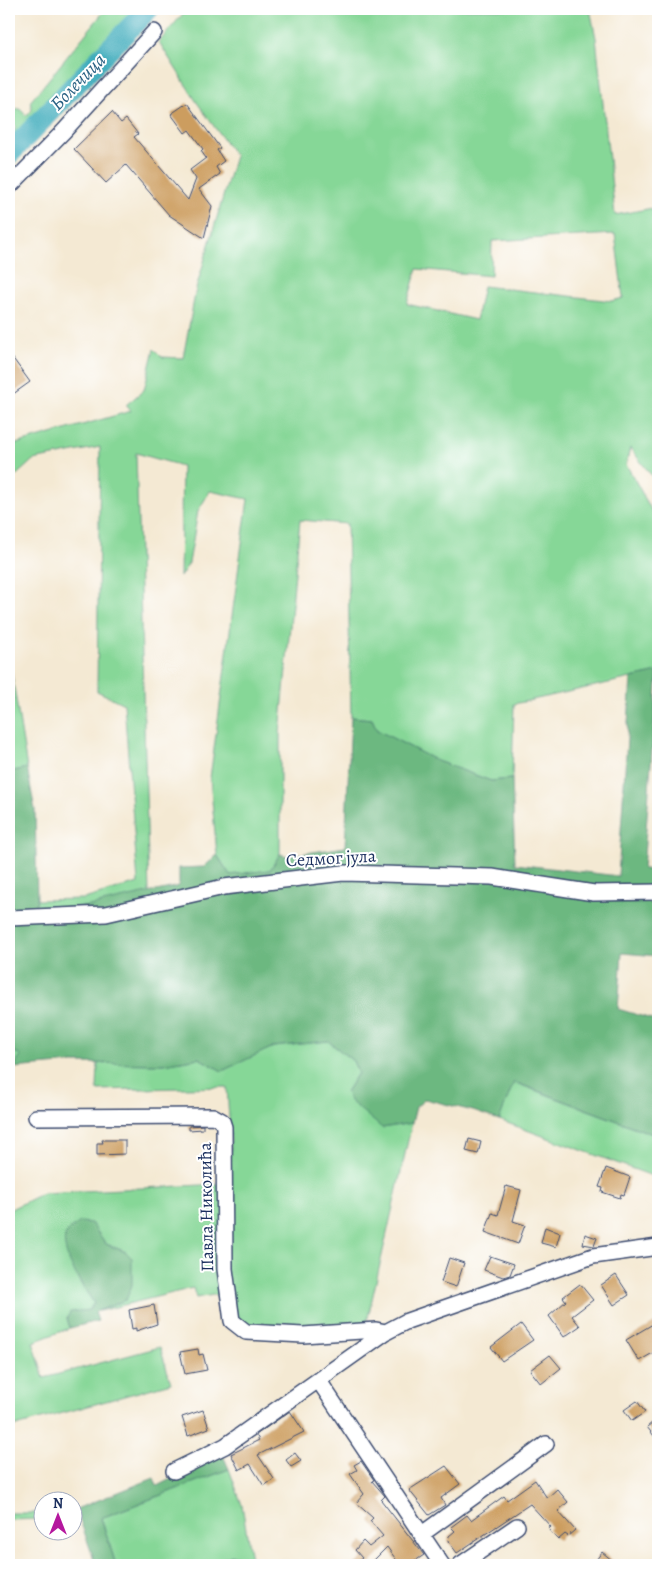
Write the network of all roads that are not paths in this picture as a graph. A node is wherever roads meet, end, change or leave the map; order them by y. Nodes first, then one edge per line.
1 (154, 32) dead end
2 (9, 187) edge
3 (658, 892) edge
4 (9, 918) edge
5 (36, 1118) dead end
6 (658, 1247) edge
7 (386, 1332) junction
8 (319, 1381) junction
9 (546, 1444) dead end
10 (174, 1471) dead end
11 (517, 1526) dead end
12 (422, 1534) junction
13 (442, 1565) edge
14 (460, 1565) edge

1 - 2 street
3 - 4 street, Седмог јула
5 - 7 street, Павла Николића
6 - 7 street
7 - 8 street
8 - 10 street
8 - 12 street
9 - 12 street
11 - 14 street
12 - 13 street

